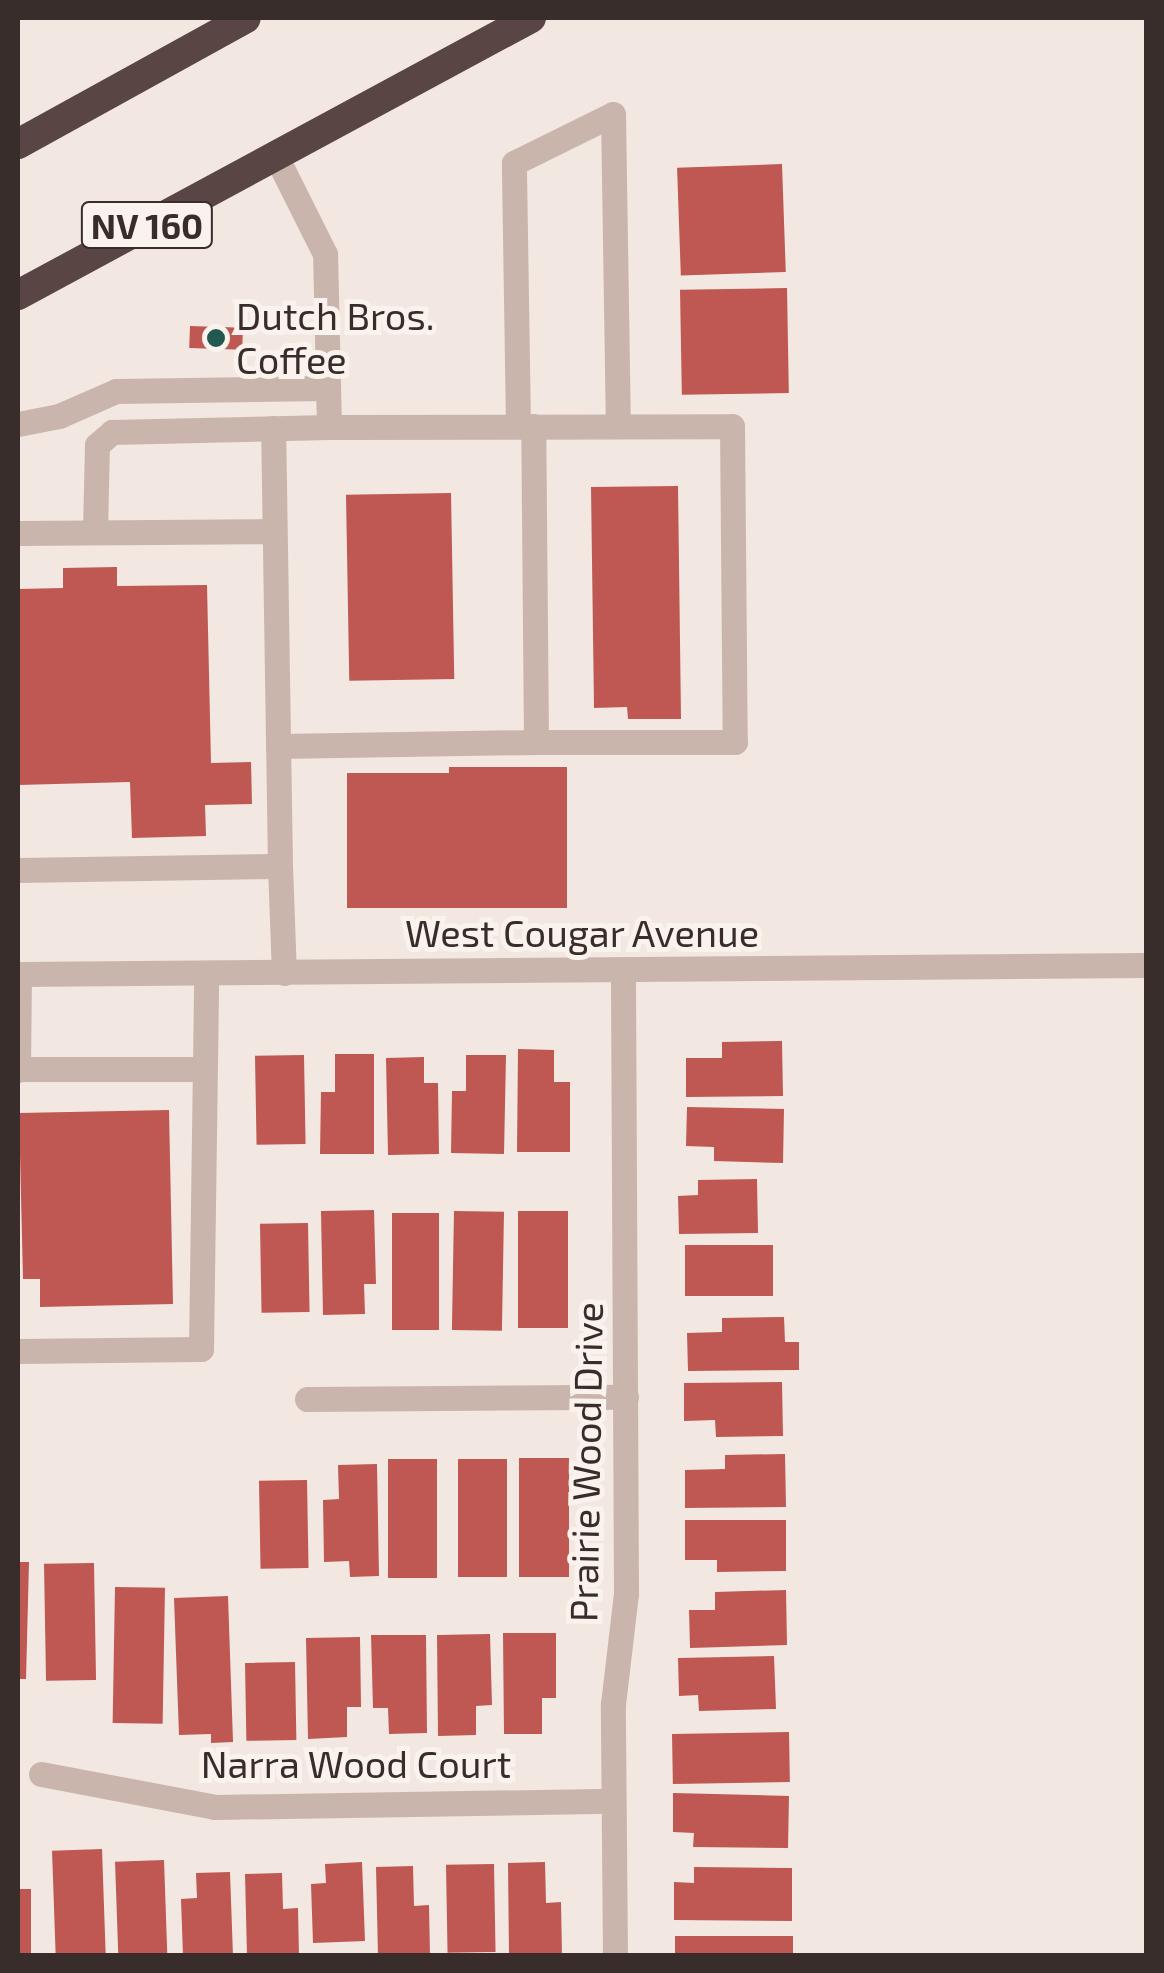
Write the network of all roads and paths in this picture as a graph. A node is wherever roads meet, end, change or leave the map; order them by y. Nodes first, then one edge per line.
1 (246, 18) edge
2 (530, 18) edge
3 (18, 144) edge
4 (276, 156) junction
5 (18, 295) edge
6 (328, 388) junction
7 (178, 390) junction
8 (84, 405) junction
9 (60, 416) junction
10 (18, 424) edge
11 (526, 426) junction
12 (618, 426) junction
13 (329, 427) junction
14 (272, 428) junction
15 (178, 429) junction
16 (103, 436) junction
17 (18, 442) edge
18 (272, 531) junction
19 (18, 532) edge
20 (95, 532) junction
21 (536, 742) junction
22 (278, 746) junction
23 (280, 866) junction
24 (18, 870) edge
25 (1146, 965) edge
26 (622, 970) junction
27 (206, 973) junction
28 (284, 973) junction
29 (18, 974) edge
30 (18, 1069) edge
31 (202, 1069) junction
32 (18, 1351) edge
33 (626, 1397) junction
34 (307, 1399) dead end
35 (41, 1774) dead end
36 (613, 1800) junction
37 (615, 1956) edge

1 - 3 highway
2 - 4 highway, NV 160
4 - 5 highway, NV 160
4 - 6 street
6 - 7 street
6 - 13 street
7 - 8 street
7 - 15 street
8 - 9 street
8 - 16 street
9 - 10 street
9 - 17 street
11 - 12 street
11 - 12 street
11 - 13 street
11 - 21 street
12 - 21 street
13 - 14 street
14 - 15 street
14 - 18 street
15 - 16 street
16 - 20 street
18 - 20 street
18 - 22 street
19 - 20 street
21 - 22 street
22 - 23 street
23 - 24 street
23 - 28 street
25 - 26 street, West Cougar Avenue
26 - 28 street, West Cougar Avenue
26 - 33 street, Prairie Wood Drive
27 - 28 street, West Cougar Avenue
27 - 29 street, West Cougar Avenue
27 - 31 street
29 - 30 street
30 - 31 street
31 - 32 street
33 - 34 street
33 - 36 street, Prairie Wood Drive
35 - 36 street, Narra Wood Court
36 - 37 street, Prairie Wood Drive

